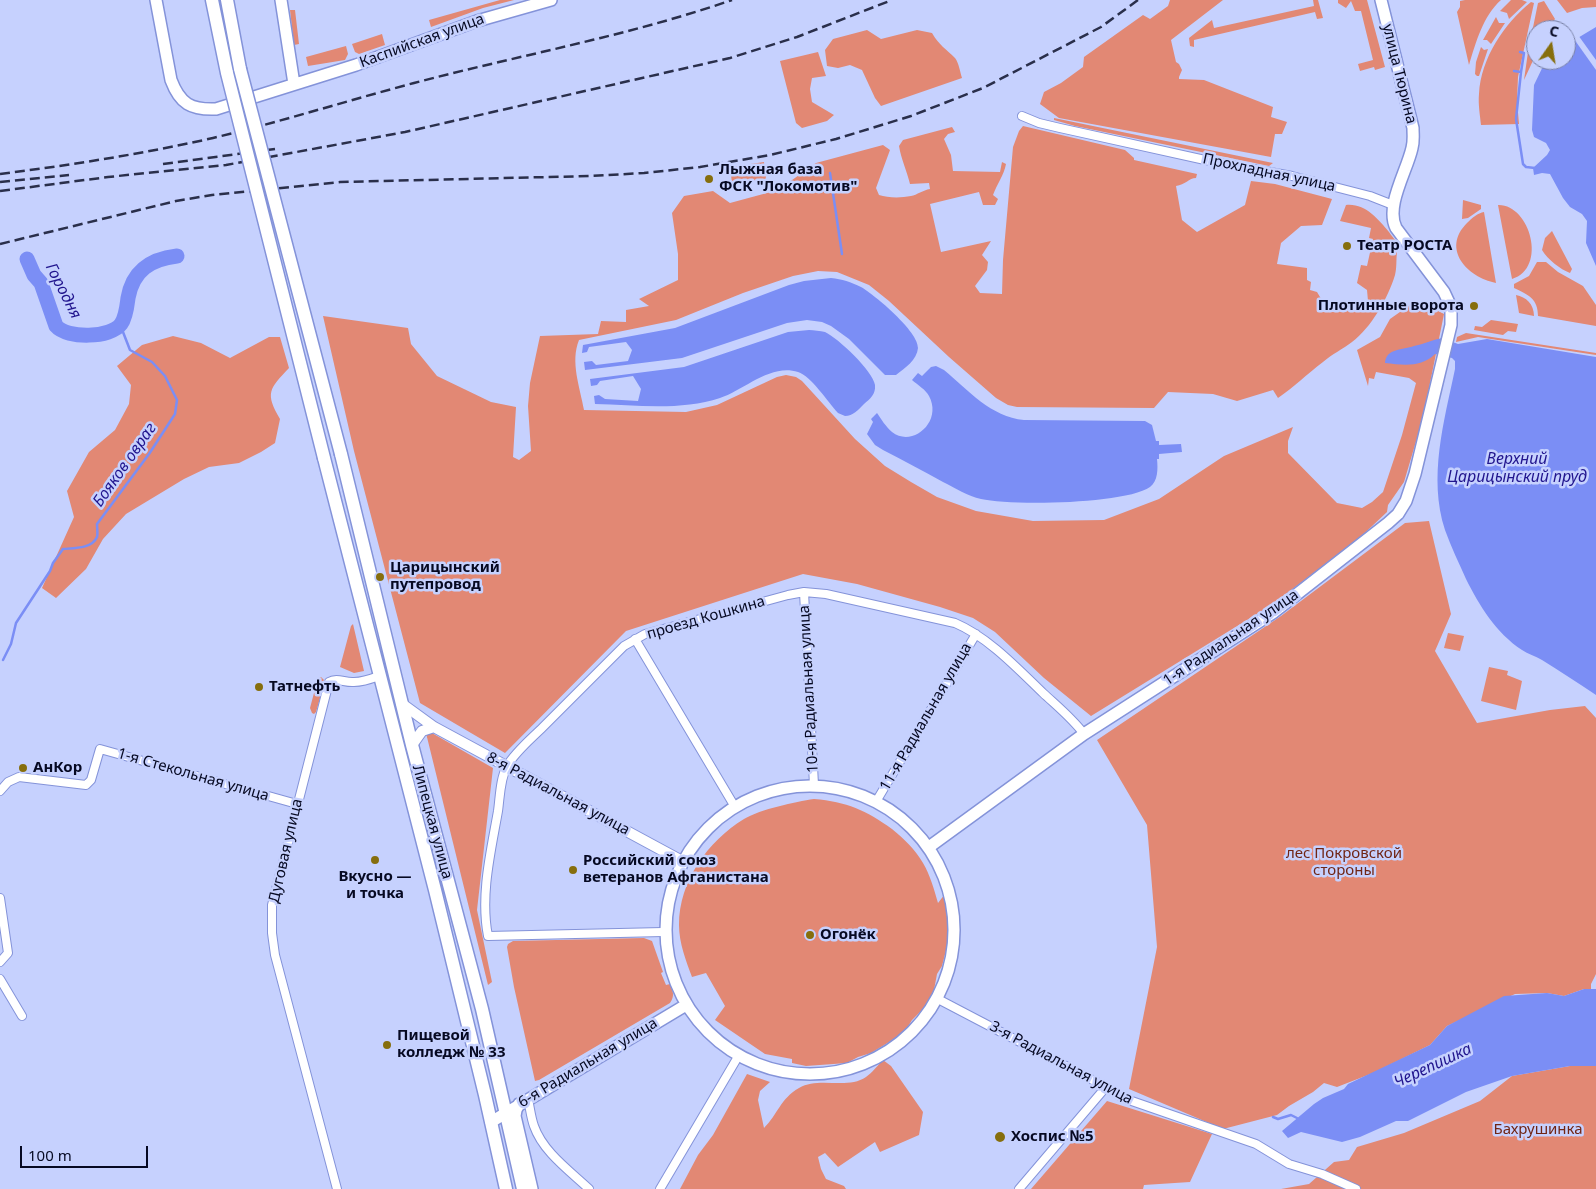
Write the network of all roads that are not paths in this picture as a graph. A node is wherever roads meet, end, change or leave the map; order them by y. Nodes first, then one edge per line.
1 (156, 0) edge
2 (212, 0) edge
3 (227, 0) edge
4 (281, 0) edge
5 (551, 0) edge
6 (1381, 0) edge
7 (294, 84) junction
8 (1022, 116) dead end
9 (1394, 205) junction
10 (804, 592) junction
11 (976, 634) junction
12 (635, 639) junction
13 (379, 676) junction
14 (401, 702) junction
15 (434, 727) junction
16 (1084, 734) junction
17 (412, 745) junction
18 (507, 767) junction
19 (814, 785) junction
20 (0, 791) edge
21 (877, 800) junction
22 (297, 804) junction
23 (735, 807) junction
24 (929, 847) junction
25 (682, 861) junction
26 (0, 898) edge
27 (663, 932) junction
28 (0, 962) edge
29 (0, 979) edge
30 (936, 998) junction
31 (686, 1005) junction
32 (22, 1016) dead end
33 (738, 1055) junction
34 (1106, 1087) junction
35 (524, 1102) junction
36 (506, 1112) junction
37 (491, 1122) junction
38 (523, 1185) edge
39 (504, 1187) edge
40 (337, 1189) edge
41 (532, 1189) edge
42 (589, 1189) edge
43 (660, 1189) edge
44 (1019, 1189) edge
45 (1356, 1189) edge

1 - 7 main road, Каспийская улица
2 - 13 main road, Липецкая улица, bridge
3 - 14 main road, Липецкая улица, bridge
4 - 7 main road
5 - 7 main road, Каспийская улица
6 - 9 main road, улица Тюрина
8 - 9 street, Прохладная улица
9 - 16 main road, 1-я Радиальная улица
10 - 11 street, проезд Кошкина
10 - 12 street, проезд Кошкина
10 - 19 street, 10-я Радиальная улица
11 - 16 street, проезд Кошкина
11 - 21 street, 11-я Радиальная улица
12 - 18 street, проезд Кошкина
12 - 23 street
13 - 22 street, Дуговая улица
13 - 37 main road, Липецкая улица
14 - 15 street, 8-я Радиальная улица
14 - 17 main road, Липецкая улица
15 - 17 street
15 - 18 street, 8-я Радиальная улица
16 - 24 main road, 1-я Радиальная улица
17 - 36 main road, Липецкая улица
18 - 25 street, 8-я Радиальная улица
18 - 27 street, проезд Кошкина
19 - 21 main road
19 - 23 main road
20 - 22 street, 1-я Стекольная улица
21 - 24 main road
22 - 40 street, Дуговая улица
23 - 25 main road
24 - 30 main road
25 - 27 main road
26 - 28 street
27 - 31 main road
29 - 32 street
30 - 33 main road
30 - 34 street, 3-я Радиальная улица
31 - 33 main road
31 - 35 main road, 6-я Радиальная улица
33 - 43 street
34 - 44 street
34 - 45 street, 3-я Радиальная улица
35 - 36 main road, 6-я Радиальная улица
35 - 41 main road
35 - 42 street
36 - 37 main road, 6-я Радиальная улица
36 - 38 main road, Липецкая улица
37 - 39 main road, Липецкая улица

